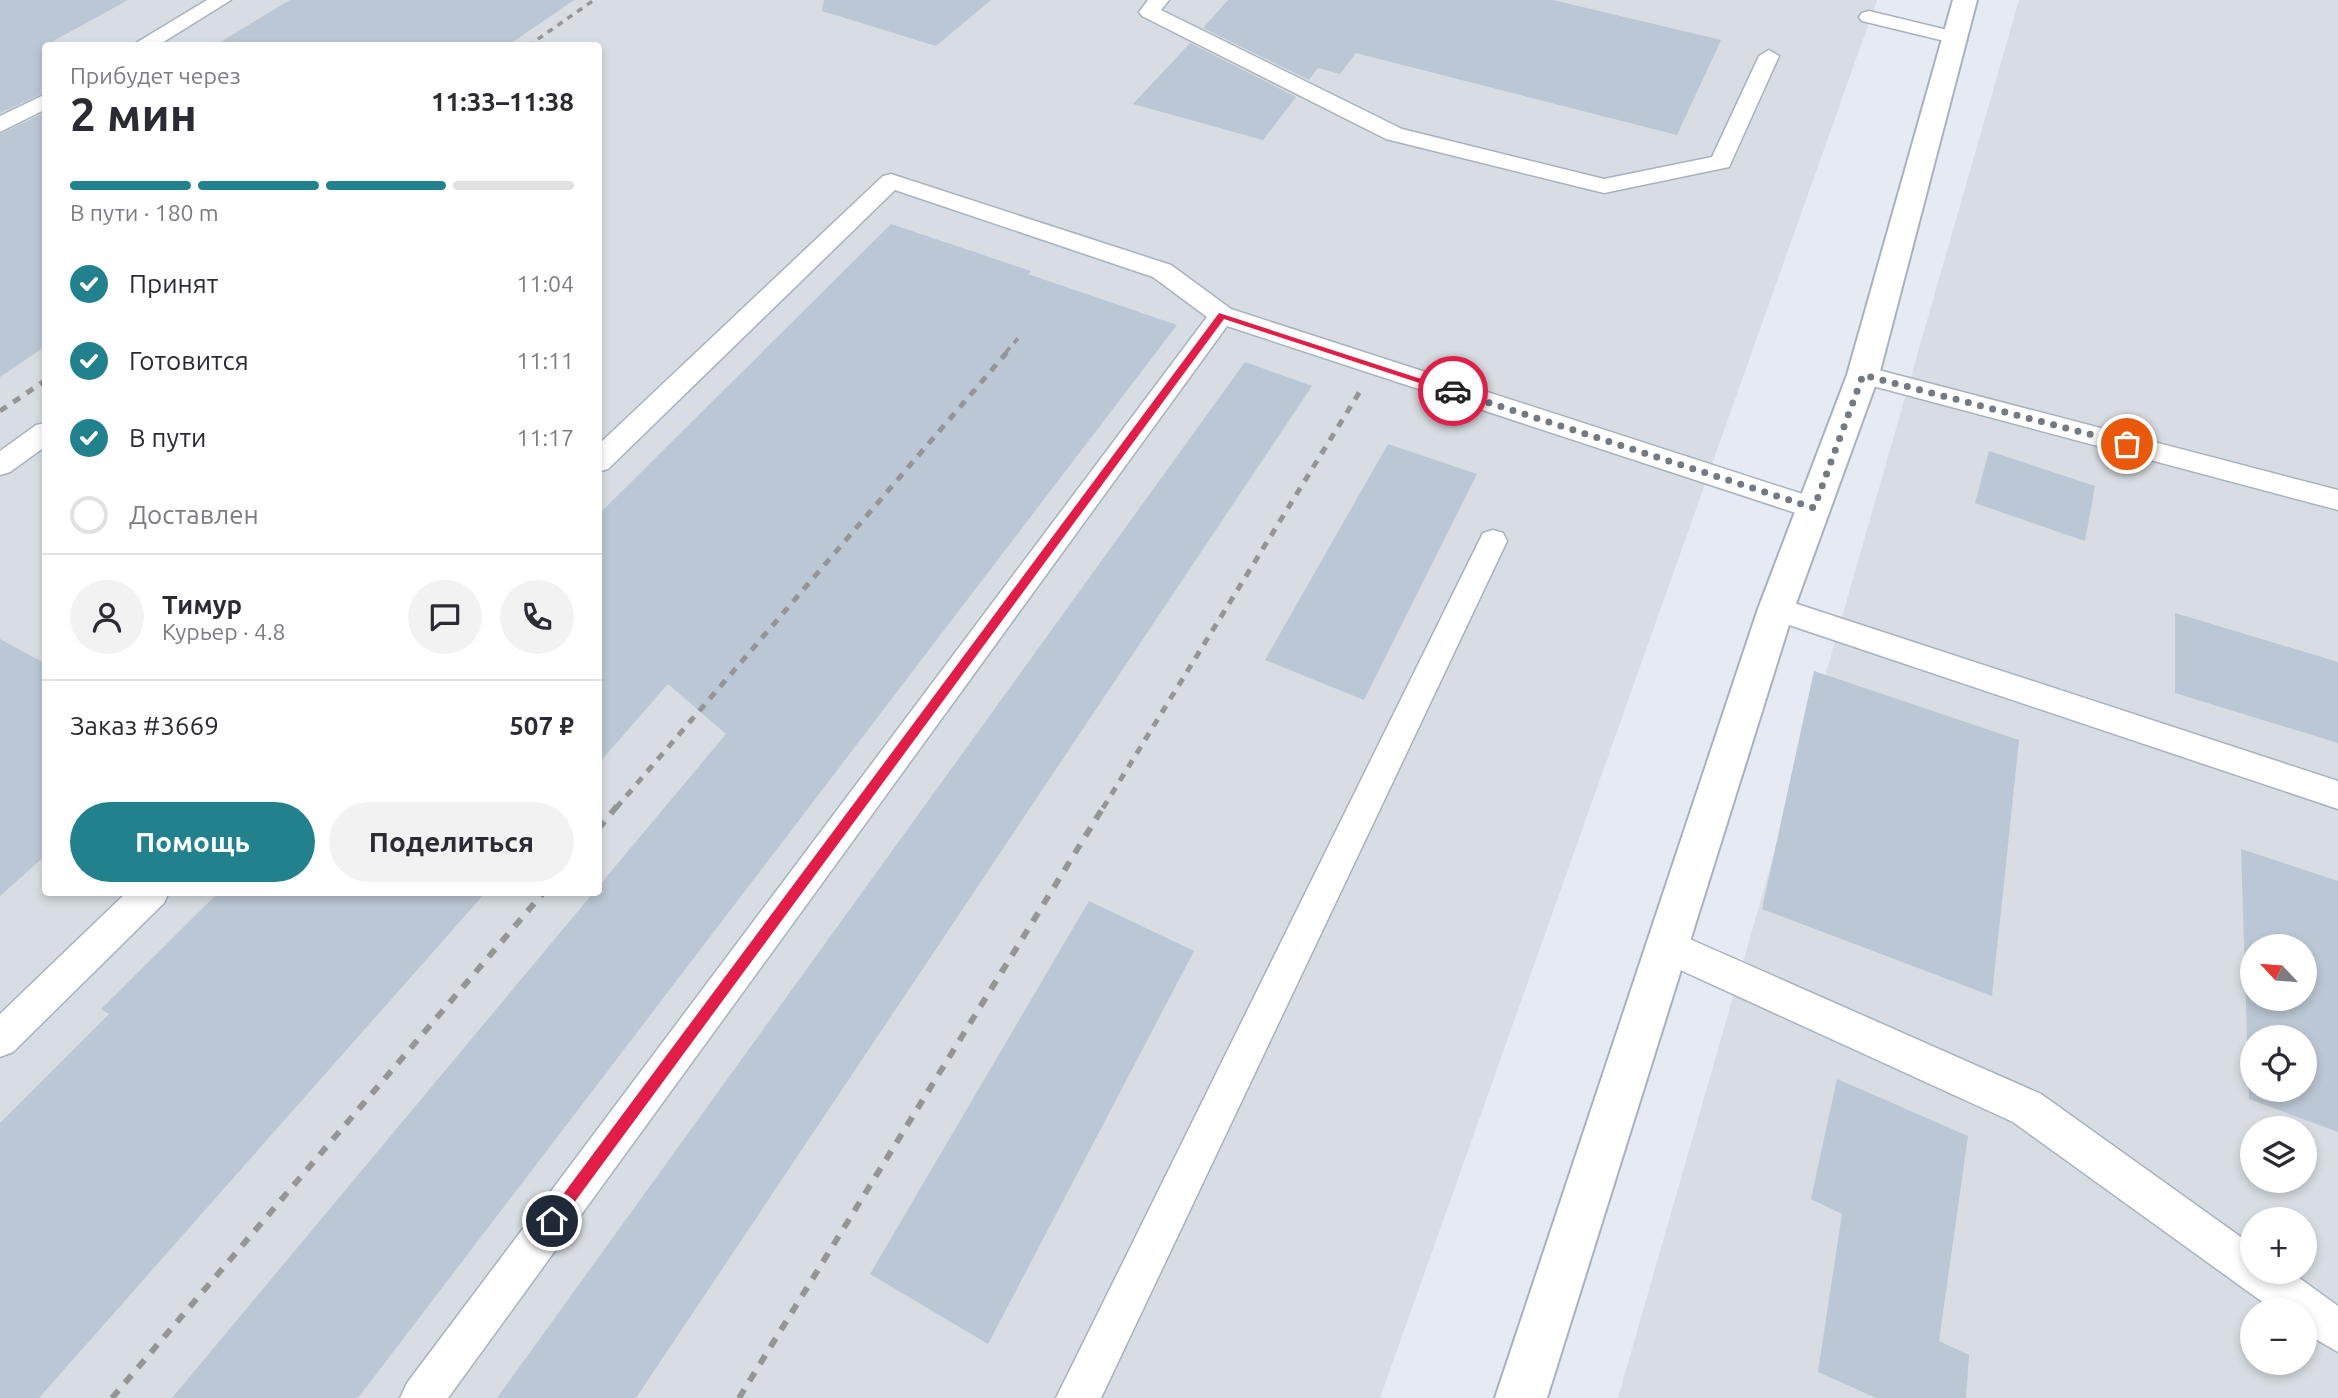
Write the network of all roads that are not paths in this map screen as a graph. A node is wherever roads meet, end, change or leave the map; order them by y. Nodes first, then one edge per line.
1 (221, 0) edge
2 (1159, 0) edge
3 (1965, 0) edge
4 (1869, 17) dead end
5 (1953, 37) junction
6 (148, 42) edge
7 (1769, 56) dead end
8 (42, 102) edge
9 (0, 125) edge
10 (1222, 315) junction
11 (1863, 375) junction
12 (42, 435) edge
13 (602, 458) edge
14 (0, 465) edge
15 (2338, 499) edge
16 (1814, 508) junction
17 (1493, 541) dead end
18 (1776, 609) junction
19 (2338, 795) edge
20 (148, 896) edge
21 (1667, 946) junction
22 (0, 1039) edge
23 (2240, 1261) edge
24 (2272, 1284) edge
25 (2338, 1331) edge
26 (422, 1398) edge
27 (1078, 1398) edge
28 (1521, 1398) edge

1 - 6 lane
2 - 7 lane
3 - 5 street
4 - 5 lane
5 - 11 street
8 - 9 lane
10 - 13 lane
10 - 16 lane
10 - 26 lane
11 - 15 lane
11 - 16 street
12 - 14 lane
16 - 18 street
17 - 27 lane
18 - 19 lane
18 - 21 street
20 - 22 lane
21 - 23 lane
21 - 28 street
24 - 25 lane

